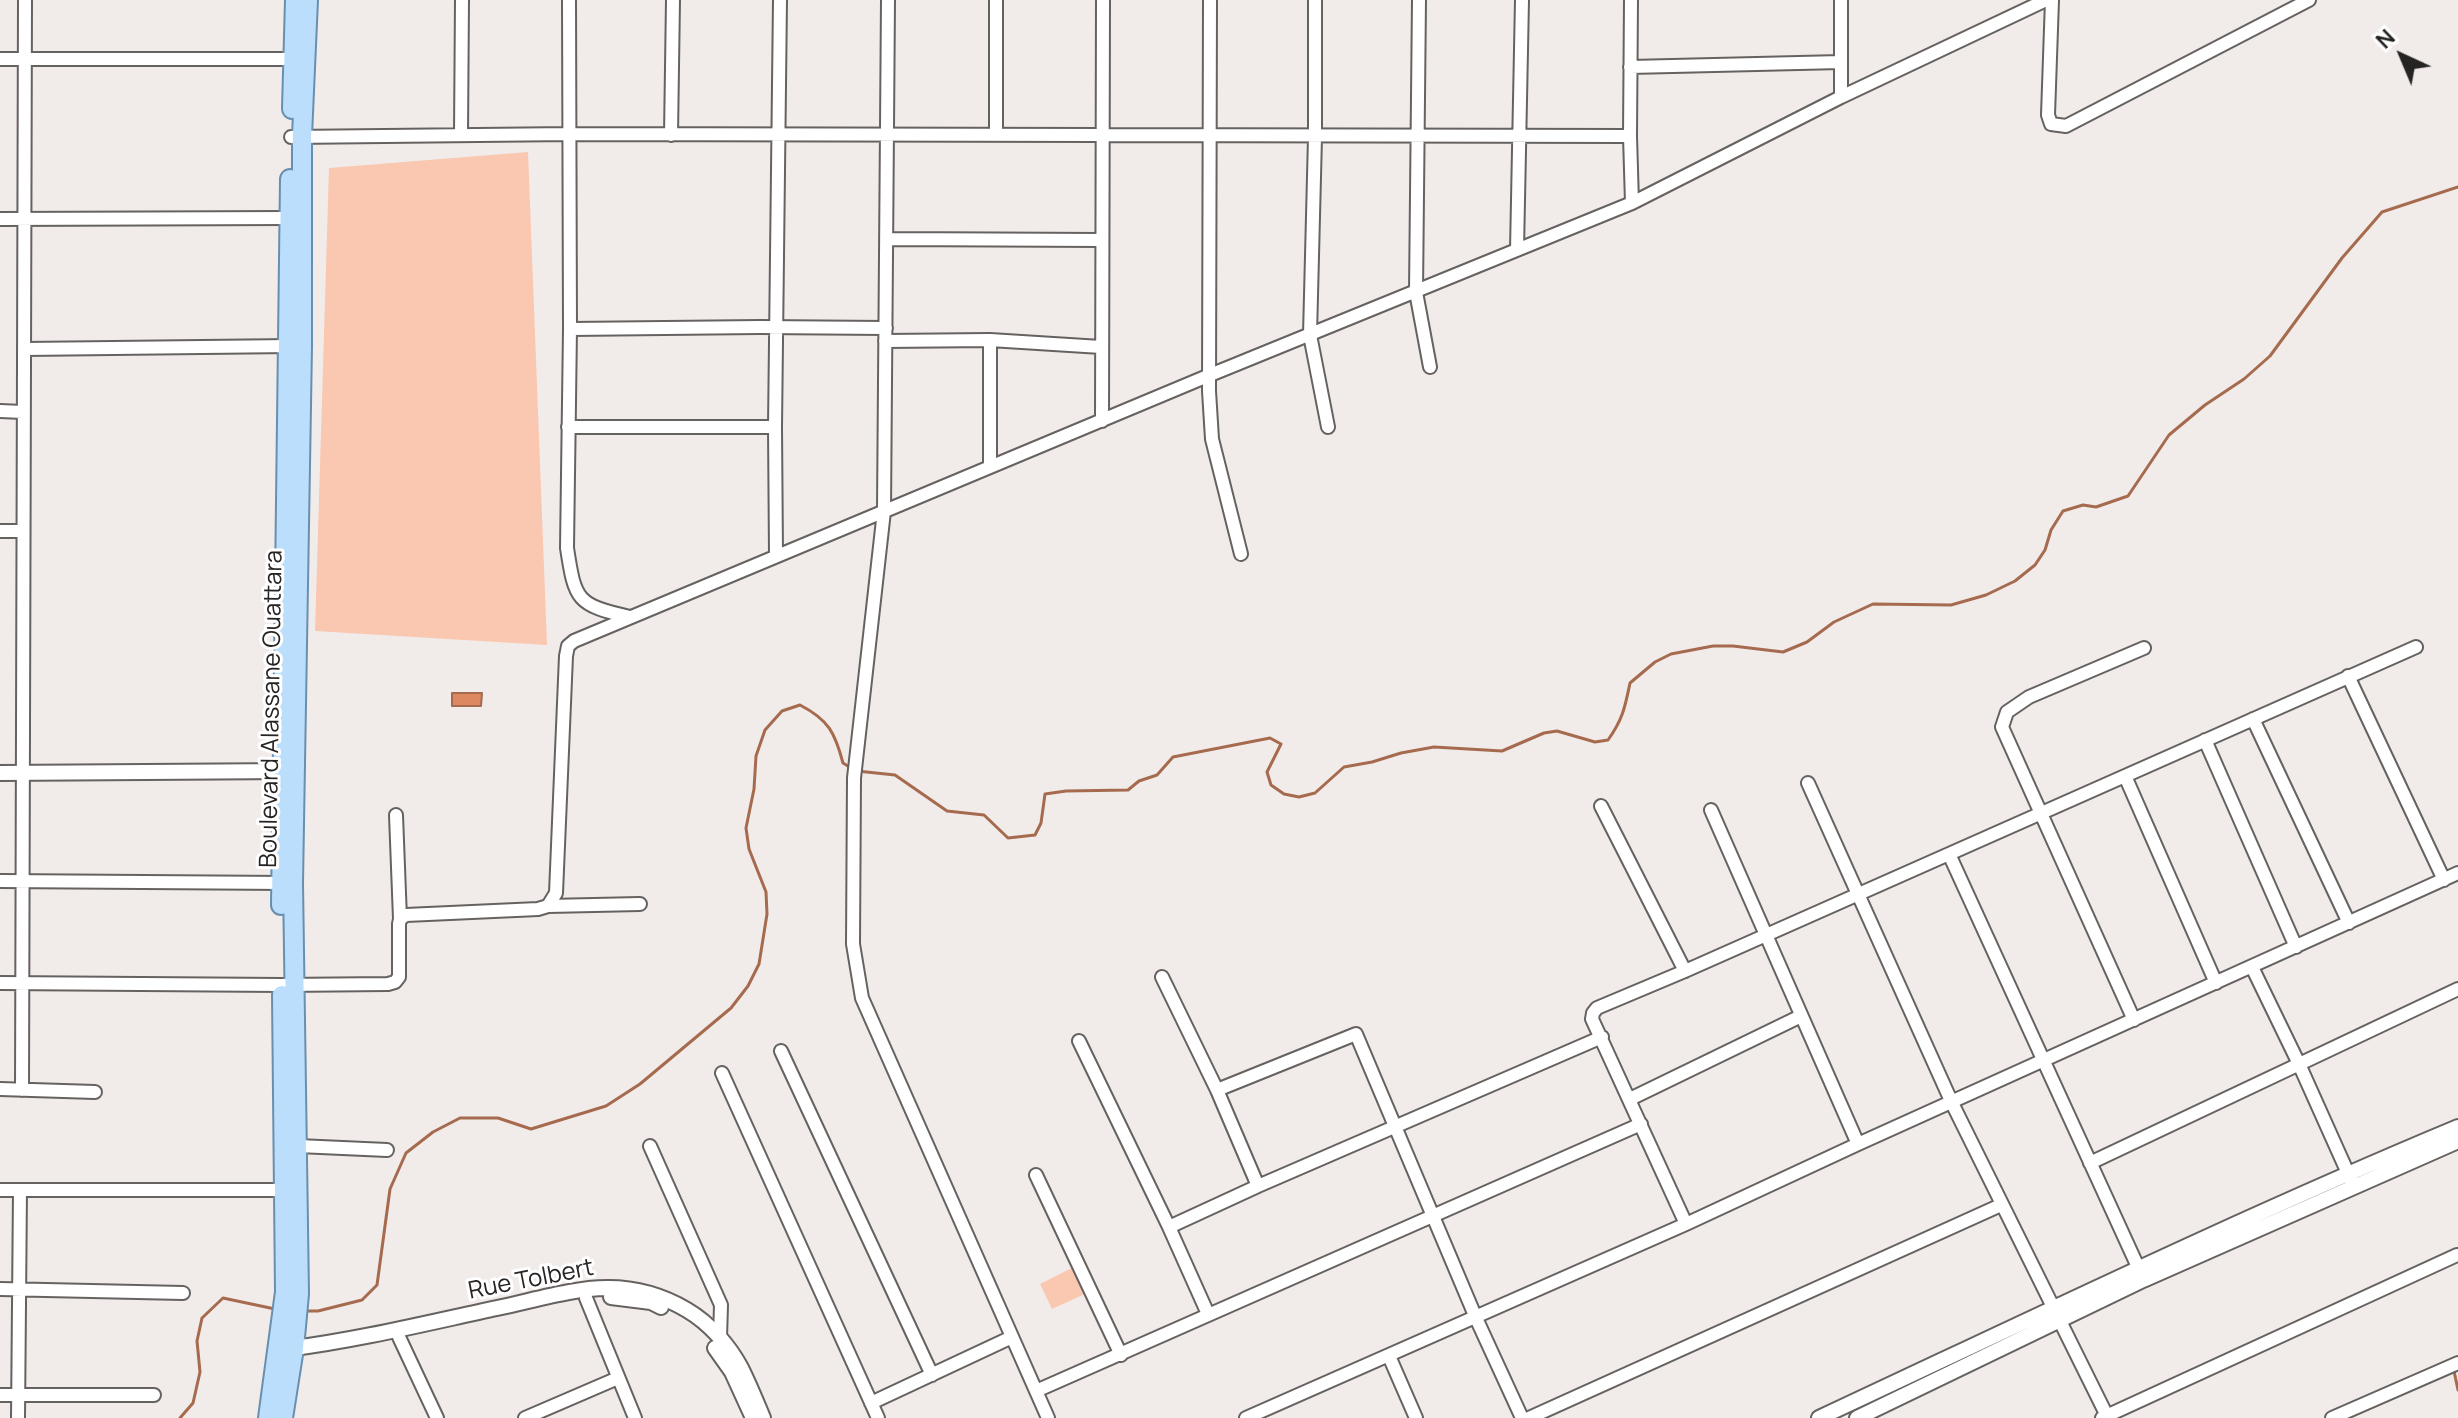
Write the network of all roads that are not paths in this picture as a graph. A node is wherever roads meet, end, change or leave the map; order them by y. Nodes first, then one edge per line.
1 (25, 0) edge
2 (295, 0) edge
3 (308, 0) edge
4 (462, 0) edge
5 (569, 0) edge
6 (673, 0) edge
7 (780, 0) edge
8 (888, 0) edge
9 (996, 0) edge
10 (1103, 0) edge
11 (1210, 0) edge
12 (1315, 0) edge
13 (1419, 0) edge
14 (1522, 0) edge
15 (1631, 0) edge
16 (1841, 0) edge
17 (2046, 0) edge
18 (2052, 0) edge
19 (2309, 0) edge
20 (0, 59) edge
21 (294, 59) junction
22 (25, 60) junction
23 (1841, 62) junction
24 (1630, 67) junction
25 (1841, 97) junction
26 (461, 134) junction
27 (571, 134) junction
28 (888, 134) junction
29 (671, 135) junction
30 (778, 135) junction
31 (996, 135) junction
32 (297, 136) junction
33 (1103, 136) junction
34 (1210, 136) junction
35 (1418, 136) junction
36 (1521, 136) junction
37 (1630, 136) junction
38 (1315, 137) junction
39 (1632, 203) junction
40 (289, 218) junction
41 (0, 219) edge
42 (24, 220) junction
43 (887, 239) junction
44 (1102, 240) junction
45 (1517, 250) junction
46 (1416, 292) junction
47 (777, 327) junction
48 (570, 329) junction
49 (886, 335) junction
50 (1310, 335) junction
51 (990, 340) junction
52 (295, 346) junction
53 (1101, 347) junction
54 (24, 349) junction
55 (1430, 367) dead end
56 (1210, 375) junction
57 (0, 411) edge
58 (23, 412) junction
59 (1102, 421) junction
60 (568, 427) junction
61 (775, 427) junction
62 (1328, 427) dead end
63 (990, 467) junction
64 (884, 511) junction
65 (0, 531) edge
66 (23, 531) junction
67 (1241, 554) dead end
68 (776, 555) junction
69 (630, 617) junction
70 (2416, 647) dead end
71 (2144, 648) dead end
72 (2348, 676) junction
73 (2253, 719) junction
74 (2205, 740) junction
75 (288, 771) junction
76 (0, 773) edge
77 (22, 773) junction
78 (2125, 776) junction
79 (1808, 783) dead end
80 (1601, 806) dead end
81 (1711, 810) dead end
82 (2040, 813) junction
83 (396, 815) dead end
84 (1949, 854) junction
85 (2458, 873) edge
86 (2444, 880) junction
87 (0, 881) edge
88 (21, 881) junction
89 (287, 883) junction
90 (1858, 894) junction
91 (640, 904) dead end
92 (548, 906) junction
93 (400, 919) junction
94 (2349, 923) junction
95 (1766, 935) junction
96 (2296, 947) junction
97 (2252, 967) junction
98 (1685, 971) junction
99 (1162, 977) dead end
100 (0, 983) edge
101 (21, 983) junction
102 (2216, 983) junction
103 (288, 985) junction
104 (2458, 989) edge
105 (1801, 1016) junction
106 (2134, 1020) junction
107 (1602, 1037) junction
108 (1079, 1041) dead end
109 (781, 1051) dead end
110 (2044, 1061) junction
111 (2299, 1064) junction
112 (722, 1073) dead end
113 (0, 1089) edge
114 (22, 1090) junction
115 (1217, 1090) junction
116 (95, 1092) dead end
117 (1630, 1099) junction
118 (1952, 1103) junction
119 (1641, 1124) junction
120 (1394, 1127) junction
121 (2458, 1127) edge
122 (2458, 1141) edge
123 (1858, 1144) junction
124 (298, 1146) junction
125 (650, 1146) dead end
126 (387, 1150) dead end
127 (2090, 1163) junction
128 (1036, 1175) dead end
129 (2351, 1180) junction
130 (1258, 1186) junction
131 (0, 1190) edge
132 (20, 1190) junction
133 (291, 1190) junction
134 (2001, 1205) junction
135 (1432, 1215) junction
136 (1686, 1224) junction
137 (1169, 1227) junction
138 (2457, 1255) edge
139 (2138, 1267) junction
140 (0, 1289) edge
141 (18, 1289) junction
142 (183, 1293) dead end
143 (586, 1298) junction
144 (1208, 1314) junction
145 (2055, 1314) junction
146 (1476, 1318) junction
147 (399, 1337) junction
148 (1012, 1337) junction
149 (720, 1338) junction
150 (287, 1347) junction
151 (1121, 1355) junction
152 (1389, 1356) junction
153 (2458, 1363) edge
154 (932, 1375) junction
155 (618, 1378) junction
156 (1036, 1391) junction
157 (0, 1395) edge
158 (19, 1395) junction
159 (154, 1395) dead end
160 (871, 1403) junction
161 (1822, 1417) edge
162 (2106, 1417) edge
163 (18, 1418) edge
164 (268, 1418) edge
165 (283, 1418) edge
166 (437, 1418) edge
167 (525, 1418) edge
168 (635, 1418) edge
169 (753, 1418) edge
170 (763, 1418) edge
171 (878, 1418) edge
172 (1048, 1418) edge
173 (1246, 1418) edge
174 (1416, 1418) edge
175 (1522, 1418) edge
176 (1529, 1418) edge
177 (1857, 1418) edge
178 (2332, 1418) edge

1 - 22 street
2 - 21 main road, Boulevard Alassane Ouattara
3 - 32 main road, Boulevard Alassane Ouattara
4 - 26 street
5 - 27 street
6 - 29 street
7 - 30 street
8 - 28 street
9 - 31 street
10 - 33 street
11 - 34 street
12 - 38 street
13 - 35 street
14 - 36 street
15 - 24 street
16 - 23 street
17 - 25 street
18 - 19 street
20 - 22 street
21 - 22 street
21 - 32 main road, Boulevard Alassane Ouattara
22 - 42 street
23 - 24 street
23 - 25 street
24 - 37 street
25 - 39 street
26 - 27 street
26 - 32 street
27 - 29 street
27 - 48 street
28 - 30 street
28 - 31 street
28 - 43 street
29 - 30 street
30 - 47 street
31 - 33 street
32 - 40 main road, Boulevard Alassane Ouattara
32 - 52 main road, Boulevard Alassane Ouattara
33 - 34 street
33 - 44 street
34 - 38 street
34 - 56 street
35 - 36 street
35 - 38 street
35 - 46 street
36 - 37 street
36 - 45 street
37 - 39 street
38 - 50 street
39 - 45 street
40 - 42 street
40 - 52 main road, Boulevard Alassane Ouattara
41 - 42 street
42 - 54 street
43 - 44 street
43 - 49 street
44 - 53 street
45 - 46 street
46 - 50 street
46 - 55 street
47 - 48 street
47 - 49 street
47 - 61 street
48 - 60 street
49 - 51 street
49 - 64 street
50 - 56 street
50 - 62 street
51 - 53 street
51 - 63 street
52 - 54 street
52 - 75 main road, Boulevard Alassane Ouattara
53 - 59 street
54 - 58 street
56 - 59 street
56 - 67 street
57 - 58 street
58 - 66 street
59 - 63 street
60 - 61 street
60 - 69 street
61 - 68 street
63 - 64 street
64 - 68 street
64 - 148 street
65 - 66 street
66 - 77 street
68 - 69 street
69 - 92 street
70 - 72 street
71 - 82 street
72 - 73 street
72 - 86 street
73 - 74 street
73 - 94 street
74 - 78 street
74 - 96 street
75 - 77 street
75 - 89 main road, Boulevard Alassane Ouattara
76 - 77 street
77 - 88 street
78 - 82 street
78 - 102 street
79 - 90 street
80 - 98 street
81 - 95 street
82 - 84 street
82 - 106 street
83 - 93 street
84 - 90 street
84 - 110 street
85 - 86 street
86 - 94 street
87 - 88 street
88 - 89 street
88 - 101 street
89 - 103 main road, Boulevard Alassane Ouattara
90 - 95 street
90 - 118 street
91 - 92 street
92 - 93 street
93 - 103 street
94 - 96 street
95 - 98 street
95 - 105 street
96 - 97 street
97 - 102 street
97 - 111 street
98 - 107 street
99 - 115 street
100 - 101 street
101 - 103 street
101 - 114 street
102 - 106 street
103 - 124 main road, Boulevard Alassane Ouattara
103 - 133 main road, Boulevard Alassane Ouattara
104 - 111 street
105 - 117 street
105 - 123 street
106 - 110 street
107 - 117 street
107 - 120 street
108 - 137 street
109 - 154 street
110 - 118 street
110 - 127 street
111 - 127 street
111 - 129 street
112 - 160 street
113 - 114 street
114 - 116 street
115 - 120 street
115 - 130 street
117 - 119 street
118 - 123 street
118 - 134 street
119 - 135 street
119 - 136 street
120 - 130 street
120 - 135 street
121 - 129 street
122 - 129 street
123 - 136 street
124 - 126 street
124 - 133 main road, Boulevard Alassane Ouattara
125 - 149 street
127 - 139 street
128 - 151 street
129 - 139 street
129 - 145 street
130 - 137 street
131 - 132 street
132 - 133 street
132 - 141 street
133 - 150 main road, Boulevard Alassane Ouattara
134 - 145 street
134 - 176 street
135 - 144 street
135 - 146 street
136 - 146 street
137 - 144 street
138 - 162 street
139 - 145 street
140 - 141 street
141 - 142 street
141 - 158 street
143 - 147 street, Rue Tolbert
143 - 155 street
143 - 169 street, Rue Tolbert
144 - 151 street
145 - 161 street
145 - 162 street
145 - 177 street
146 - 152 street
146 - 175 street
147 - 150 street, Rue Tolbert
147 - 166 street
148 - 154 street
148 - 156 street
149 - 150 street, Rue Tolbert
149 - 170 street, Rue Tolbert
150 - 164 main road, Boulevard Alassane Ouattara
150 - 165 main road, Boulevard Alassane Ouattara
151 - 156 street
152 - 173 street
152 - 174 street
153 - 178 street
154 - 160 street
155 - 167 street
155 - 168 street
156 - 172 street
157 - 158 street
158 - 159 street
158 - 163 street
160 - 171 street

